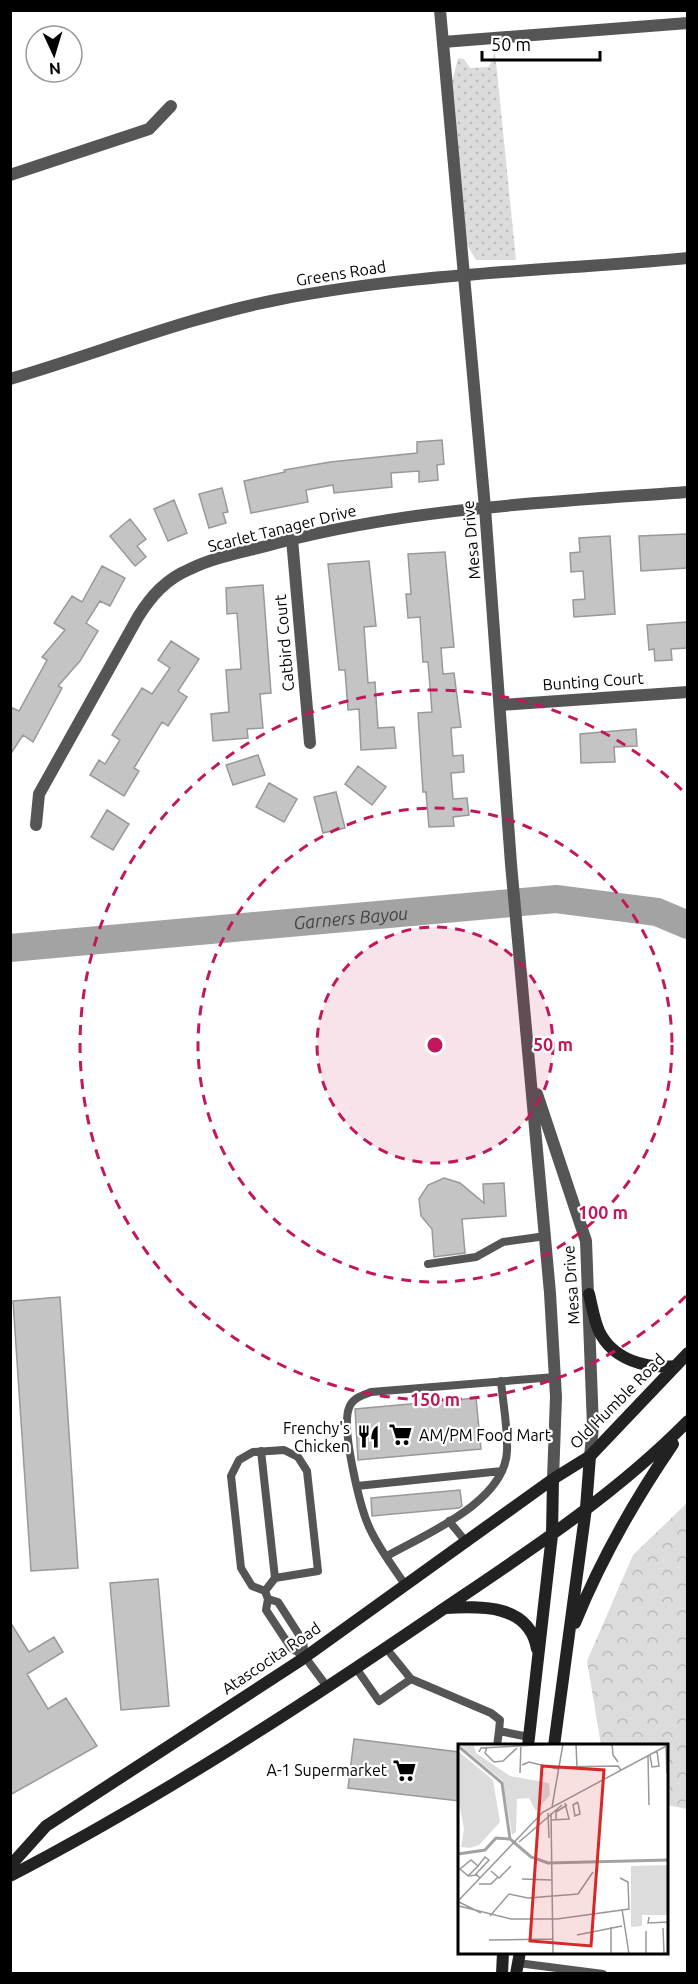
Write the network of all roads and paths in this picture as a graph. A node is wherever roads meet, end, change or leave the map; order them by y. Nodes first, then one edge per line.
1 (440, 10) edge
2 (687, 23) edge
3 (443, 42) junction
4 (171, 106) dead end
5 (10, 175) edge
6 (687, 258) edge
7 (464, 276) junction
8 (10, 380) edge
9 (687, 492) edge
10 (485, 508) junction
11 (292, 539) junction
12 (687, 692) edge
13 (500, 705) junction
14 (310, 743) dead end
15 (36, 825) dead end
16 (529, 1067) junction
17 (546, 1236) junction
18 (428, 1264) dead end
19 (589, 1294) junction
20 (687, 1353) edge
21 (676, 1366) junction
22 (555, 1377) junction
23 (501, 1381) junction
24 (687, 1422) edge
25 (261, 1451) junction
26 (591, 1456) junction
27 (502, 1471) junction
28 (553, 1479) junction
29 (357, 1486) junction
30 (586, 1508) junction
31 (449, 1521) junction
32 (552, 1535) junction
33 (467, 1543) junction
34 (387, 1556) junction
35 (275, 1578) junction
36 (406, 1586) junction
37 (265, 1591) junction
38 (268, 1599) junction
39 (445, 1608) junction
40 (569, 1638) junction
41 (386, 1648) junction
42 (538, 1655) junction
43 (305, 1656) junction
44 (356, 1668) junction
45 (411, 1679) junction
46 (328, 1688) junction
47 (499, 1731) junction
48 (529, 1741) edge
49 (497, 1744) edge
50 (554, 1744) edge
51 (10, 1866) edge
52 (10, 1876) edge
53 (503, 1954) edge
54 (518, 1963) edge
55 (502, 1974) edge
56 (603, 1974) edge

1 - 3 street, Mesa Drive
2 - 3 street
3 - 7 street, Mesa Drive
4 - 5 street
6 - 7 street, Greens Road
7 - 8 street, Greens Road
7 - 10 street, Mesa Drive
9 - 10 street, Scarlet Tanager Drive
10 - 11 street, Scarlet Tanager Drive
10 - 13 street, Mesa Drive
11 - 14 street, Catbird Court
11 - 15 street, Scarlet Tanager Drive
12 - 13 street, Bunting Court
13 - 16 street, Mesa Drive
16 - 17 street, Mesa Drive
16 - 19 street, Mesa Drive
17 - 18 lane
17 - 22 street, Mesa Drive
19 - 21 main road
19 - 26 street, Mesa Drive
20 - 21 main road, Old Humble Road
21 - 26 main road, Old Humble Road
22 - 23 lane
22 - 28 street, Mesa Drive
23 - 27 lane
23 - 29 lane
24 - 30 main road
24 - 40 main road
25 - 35 lane
25 - 35 lane
25 - 37 lane
26 - 28 main road, Old Humble Road
26 - 30 main road, Mesa Drive
27 - 29 lane
27 - 31 lane
28 - 32 main road
28 - 33 main road, Atascocita Road
29 - 34 lane
30 - 32 main road
30 - 40 main road
31 - 33 lane
31 - 34 lane
32 - 39 main road
32 - 42 main road
33 - 36 main road, Atascocita Road
34 - 36 lane
35 - 37 lane
36 - 43 main road, Atascocita Road
37 - 38 lane
38 - 43 lane
38 - 43 lane
39 - 41 main road
39 - 42 main road
40 - 50 main road
41 - 44 main road
41 - 45 lane
42 - 48 main road
43 - 46 lane
43 - 51 main road, Atascocita Road
44 - 45 lane
44 - 46 main road
45 - 47 lane
46 - 52 main road
47 - 48 lane
47 - 49 lane
53 - 55 main road
54 - 56 lane

